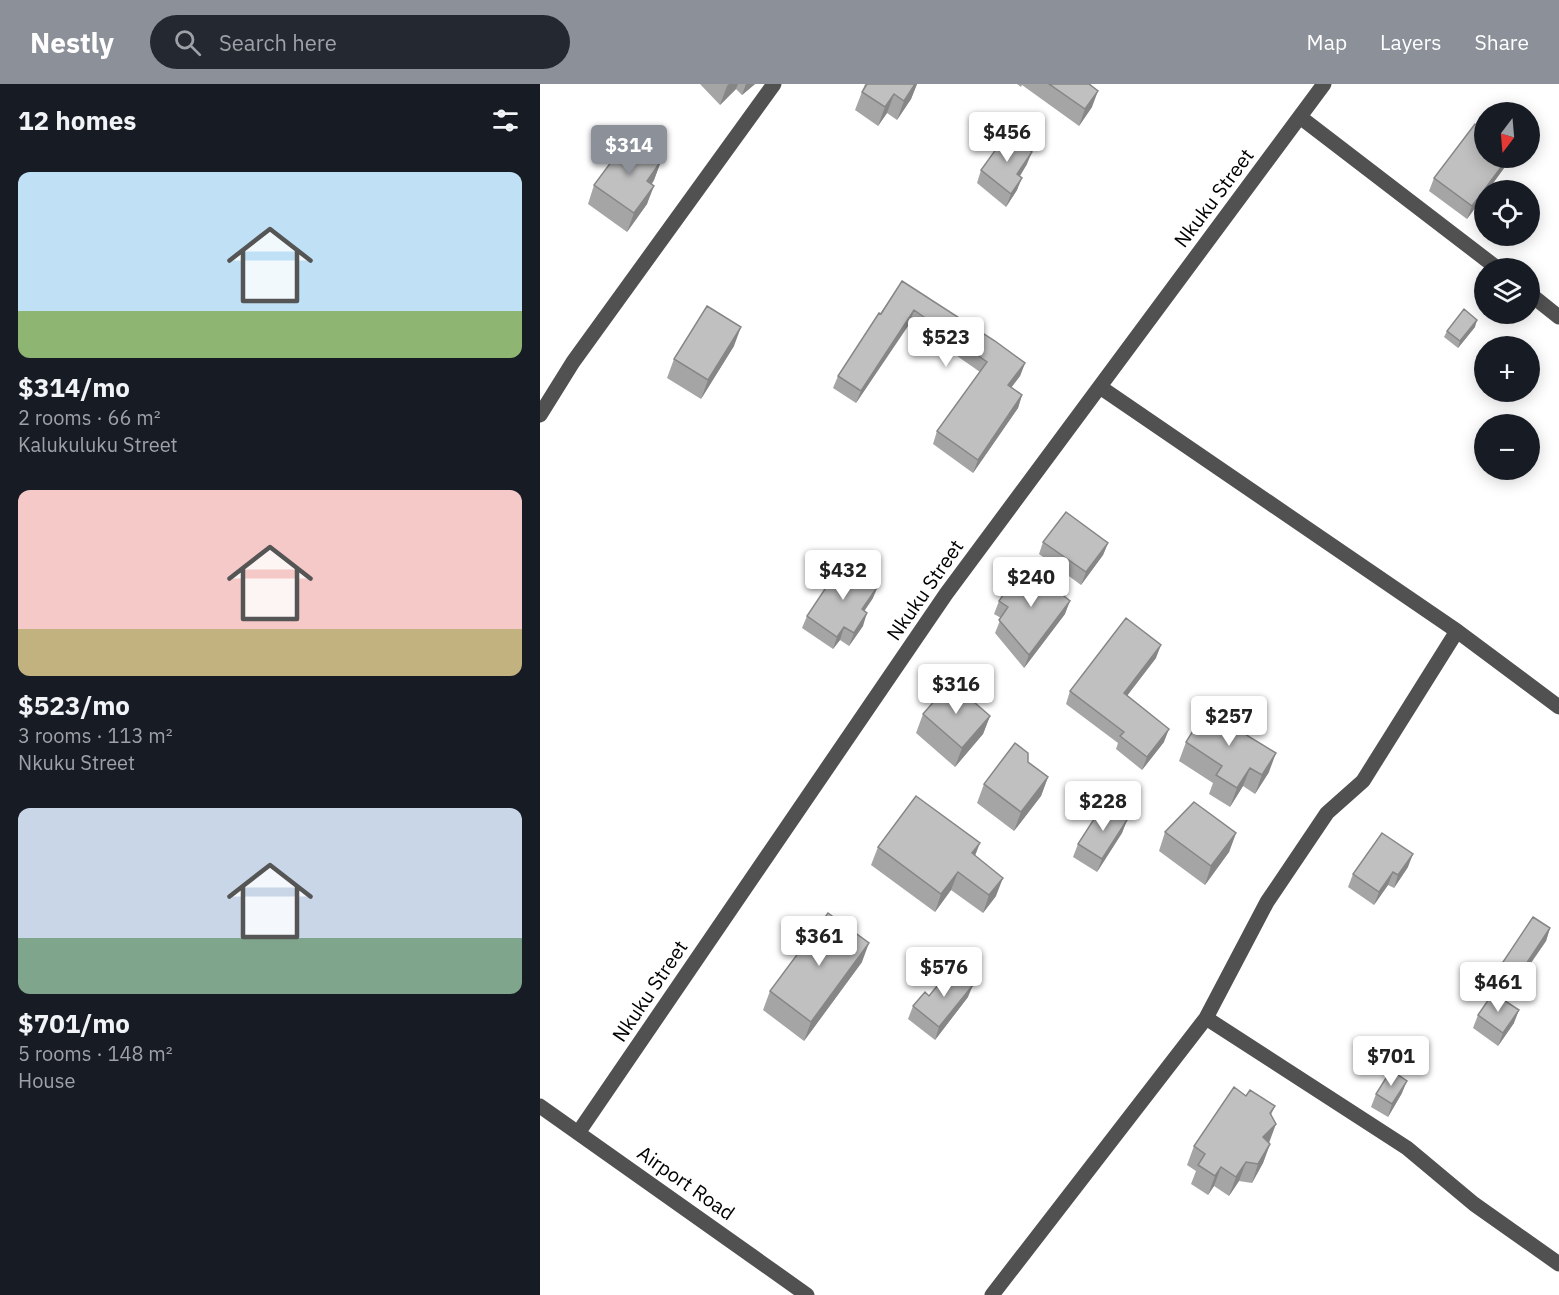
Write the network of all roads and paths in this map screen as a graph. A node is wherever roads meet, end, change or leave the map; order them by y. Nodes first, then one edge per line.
1 (774, 84) edge
2 (1324, 84) edge
3 (1300, 117) junction
4 (1484, 258) edge
5 (1540, 302) edge
6 (1559, 317) edge
7 (1100, 387) junction
8 (540, 416) edge
9 (1457, 631) junction
10 (1559, 707) edge
11 (1206, 1018) junction
12 (540, 1106) edge
13 (578, 1133) junction
14 (1559, 1264) edge
15 (807, 1295) edge
16 (992, 1295) edge

1 - 8 street
2 - 3 street, Nkuku Street
3 - 4 street
3 - 7 street, Nkuku Street
5 - 6 street
7 - 9 street
7 - 13 street, Nkuku Street
9 - 10 street
9 - 11 street
11 - 14 street
11 - 16 street
12 - 13 street, Airport Road
13 - 15 street, Airport Road

